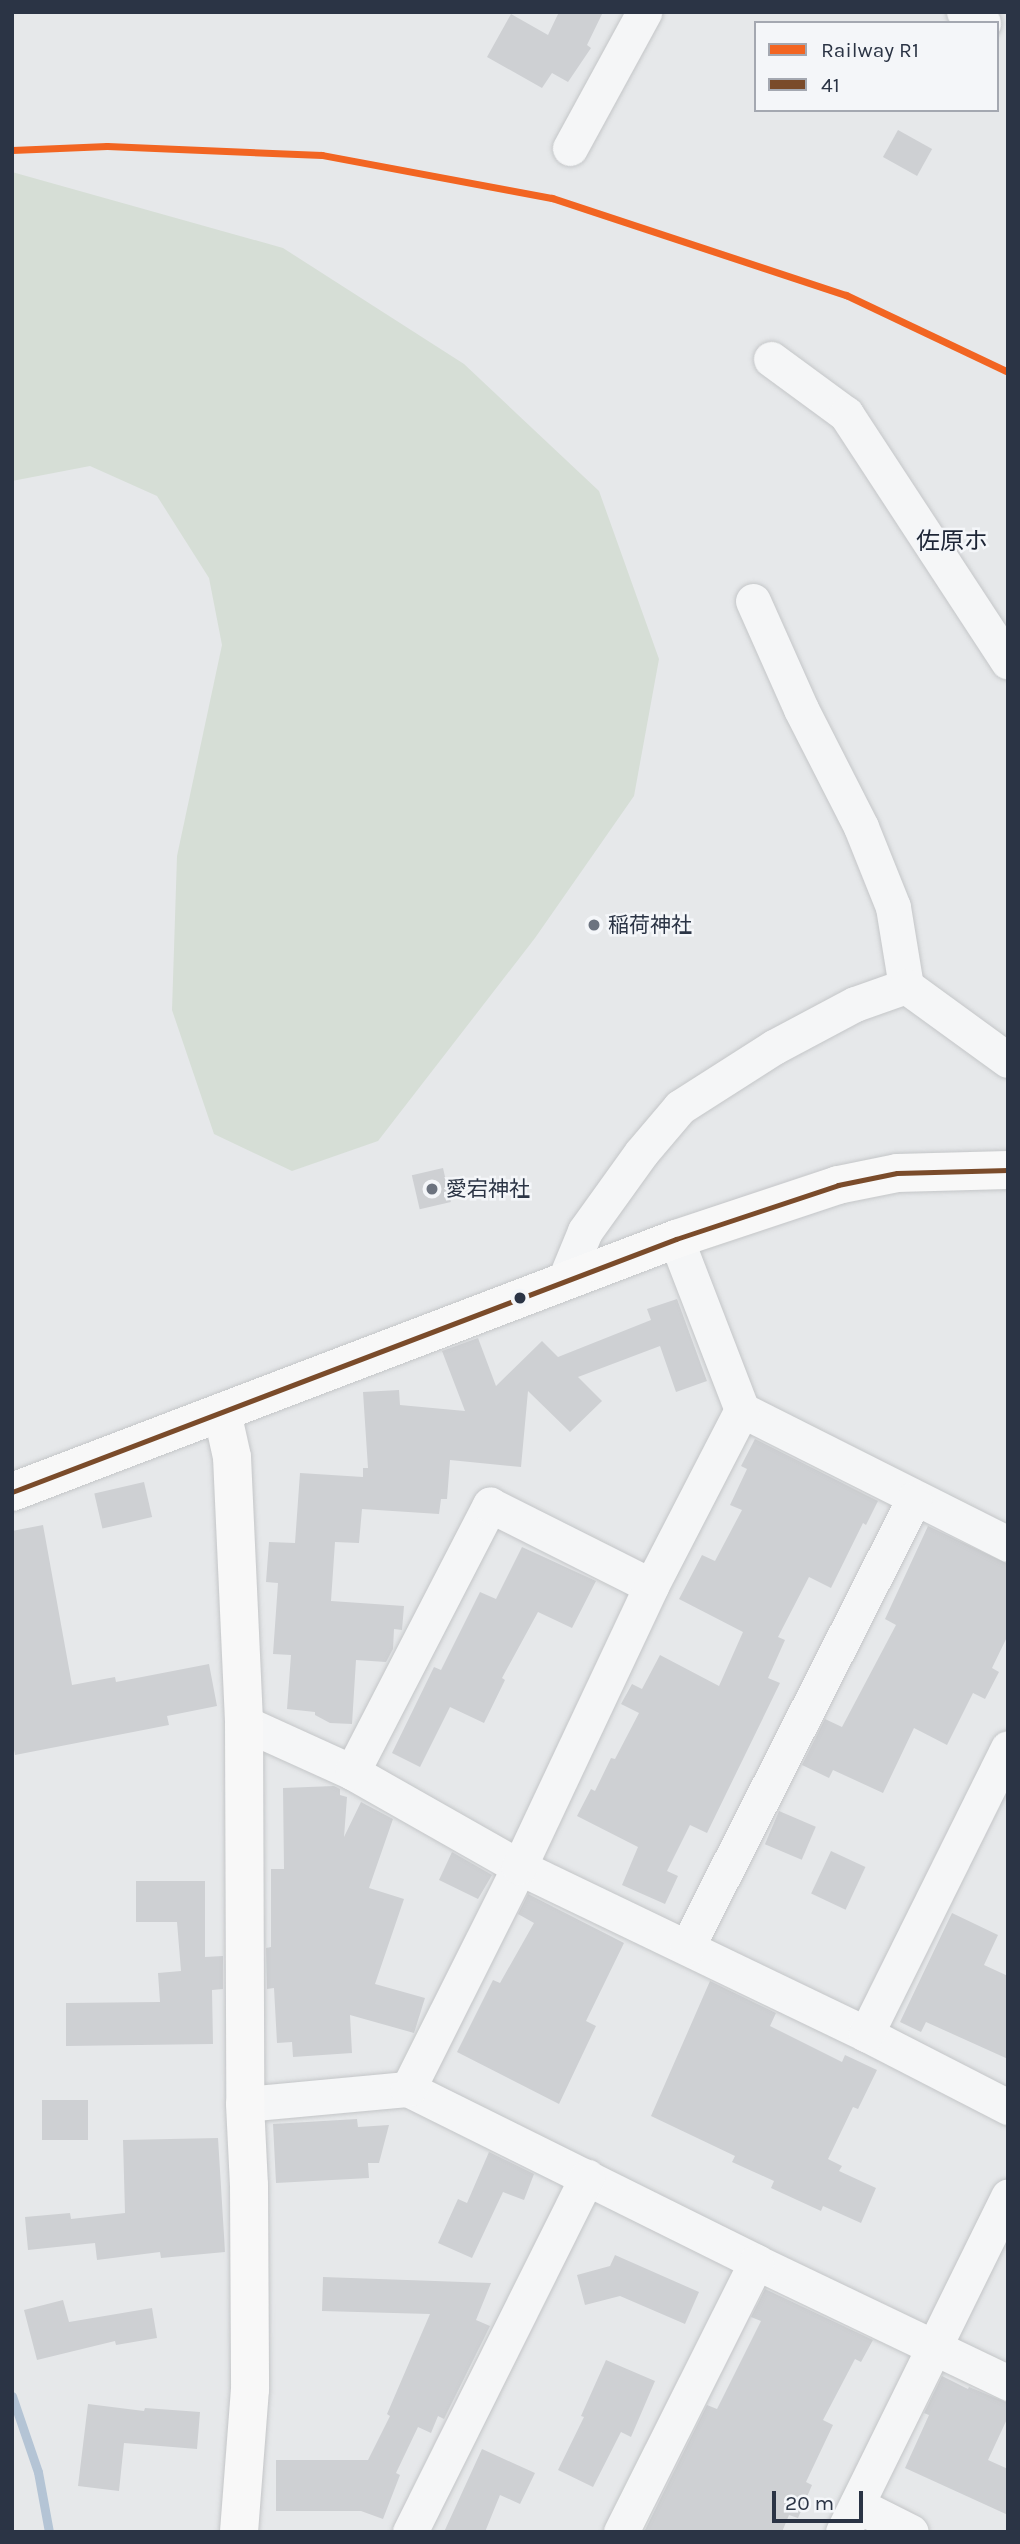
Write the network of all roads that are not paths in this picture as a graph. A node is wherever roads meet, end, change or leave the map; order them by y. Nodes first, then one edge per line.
1 (643, 12) edge
2 (964, 12) edge
3 (980, 21) edge
4 (570, 148) dead end
5 (771, 359) dead end
6 (753, 601) dead end
7 (1008, 662) edge
8 (906, 986) junction
9 (1008, 1060) edge
10 (1008, 1170) edge
11 (676, 1239) junction
12 (564, 1282) junction
13 (742, 1410) junction
14 (222, 1412) junction
15 (12, 1492) edge
16 (914, 1499) junction
17 (1008, 1544) edge
18 (652, 1586) junction
19 (244, 1723) junction
20 (1008, 1748) edge
21 (352, 1772) junction
22 (519, 1867) junction
23 (687, 1947) junction
24 (866, 2034) junction
25 (408, 2089) junction
26 (245, 2104) junction
27 (1008, 2107) edge
28 (587, 2177) junction
29 (1008, 2196) edge
30 (756, 2262) junction
31 (934, 2347) junction
32 (1008, 2384) edge
33 (850, 2519) edge
34 (239, 2532) edge
35 (410, 2532) edge
36 (621, 2532) edge
37 (911, 2532) edge

1 - 4 street
2 - 3 street
5 - 7 street
6 - 8 street
8 - 9 street
8 - 12 street
10 - 11 main road
11 - 12 main road
11 - 13 street
12 - 14 main road
13 - 16 street
13 - 18 street
14 - 15 main road
14 - 19 main road
16 - 17 street
16 - 23 street
18 - 21 street
18 - 22 street
19 - 21 street
19 - 26 main road
20 - 24 street
21 - 22 street
22 - 23 street
22 - 25 street
23 - 24 street
24 - 27 street
25 - 26 street
25 - 28 street
26 - 34 main road
28 - 30 street
28 - 35 street
29 - 31 street
30 - 31 street
30 - 36 street
31 - 32 street
31 - 33 street
33 - 37 street

